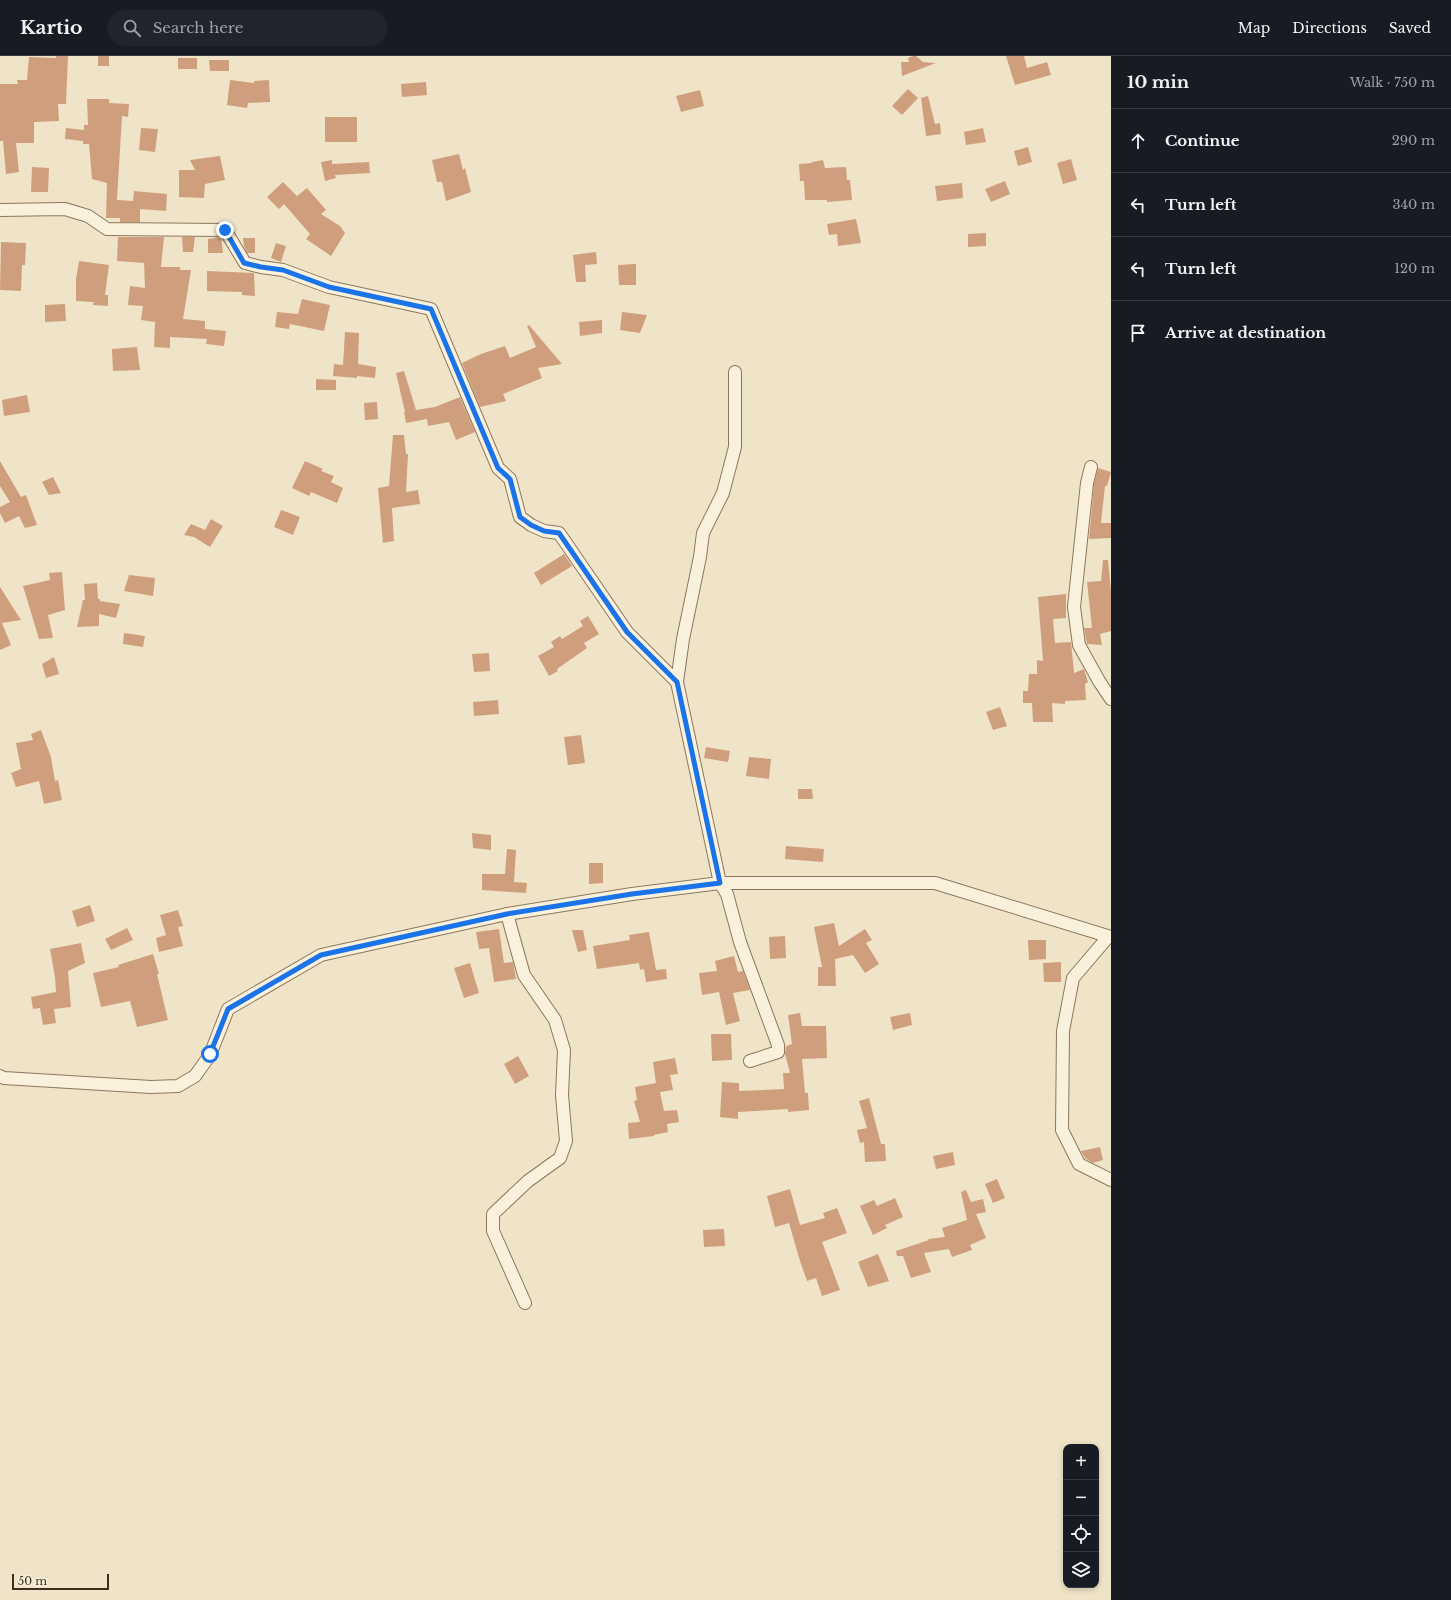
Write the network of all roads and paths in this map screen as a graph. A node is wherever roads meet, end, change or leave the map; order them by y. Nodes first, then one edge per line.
1 (0, 210) edge
2 (735, 372) dead end
3 (1091, 467) dead end
4 (677, 682) junction
5 (1111, 698) edge
6 (720, 883) junction
7 (507, 914) junction
8 (1109, 937) edge
9 (750, 1061) dead end
10 (0, 1076) edge
11 (1111, 1180) edge
12 (525, 1303) dead end

1 - 4 street
2 - 4 street
3 - 5 street
4 - 6 street
6 - 7 street
6 - 8 street
6 - 9 street
7 - 10 street
7 - 12 street
8 - 11 street

